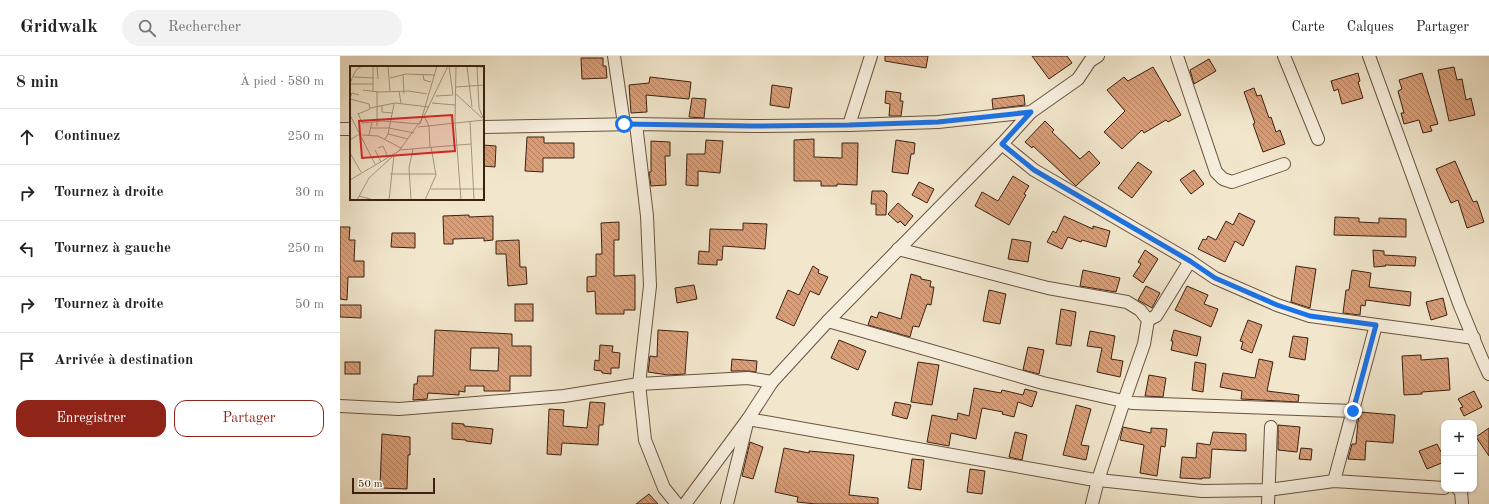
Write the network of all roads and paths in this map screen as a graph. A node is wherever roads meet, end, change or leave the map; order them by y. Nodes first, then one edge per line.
1 (614, 56) edge
2 (871, 56) edge
3 (1177, 56) edge
4 (1284, 56) edge
5 (1369, 56) edge
6 (1094, 58) edge
7 (1031, 112) junction
8 (630, 124) junction
9 (849, 125) junction
10 (484, 127) edge
11 (1318, 139) dead end
12 (1002, 144) junction
13 (1284, 164) dead end
14 (898, 249) junction
15 (1190, 261) junction
16 (828, 320) junction
17 (1148, 320) junction
18 (1376, 325) junction
19 (1474, 338) junction
20 (1484, 353) edge
21 (1489, 374) edge
22 (772, 382) junction
23 (639, 384) junction
24 (1124, 401) junction
25 (340, 406) edge
26 (1353, 411) junction
27 (748, 419) junction
28 (1271, 426) dead end
29 (1098, 480) junction
30 (1334, 481) junction
31 (1441, 488) edge
32 (1268, 490) junction
33 (1461, 492) edge
34 (677, 504) edge
35 (685, 504) edge
36 (727, 504) edge
37 (1092, 504) edge
38 (1268, 504) edge
39 (1462, 504) edge

1 - 8 street
2 - 9 street
3 - 13 street
4 - 11 street
5 - 19 street
6 - 7 street
7 - 9 street
7 - 12 street
8 - 9 street
8 - 10 street
8 - 23 street
12 - 14 street
12 - 15 street
14 - 16 street
14 - 17 street
15 - 17 street
15 - 18 street
16 - 22 street
16 - 24 street
17 - 24 street
18 - 19 street
18 - 26 street
19 - 20 street
20 - 21 street
22 - 23 street
22 - 27 street
23 - 25 street
23 - 34 street
24 - 26 street
24 - 29 street
26 - 30 street
27 - 29 street
27 - 35 street
27 - 36 street
28 - 32 street
29 - 32 street
29 - 37 street
30 - 31 street
30 - 32 street
32 - 38 street
33 - 39 street

